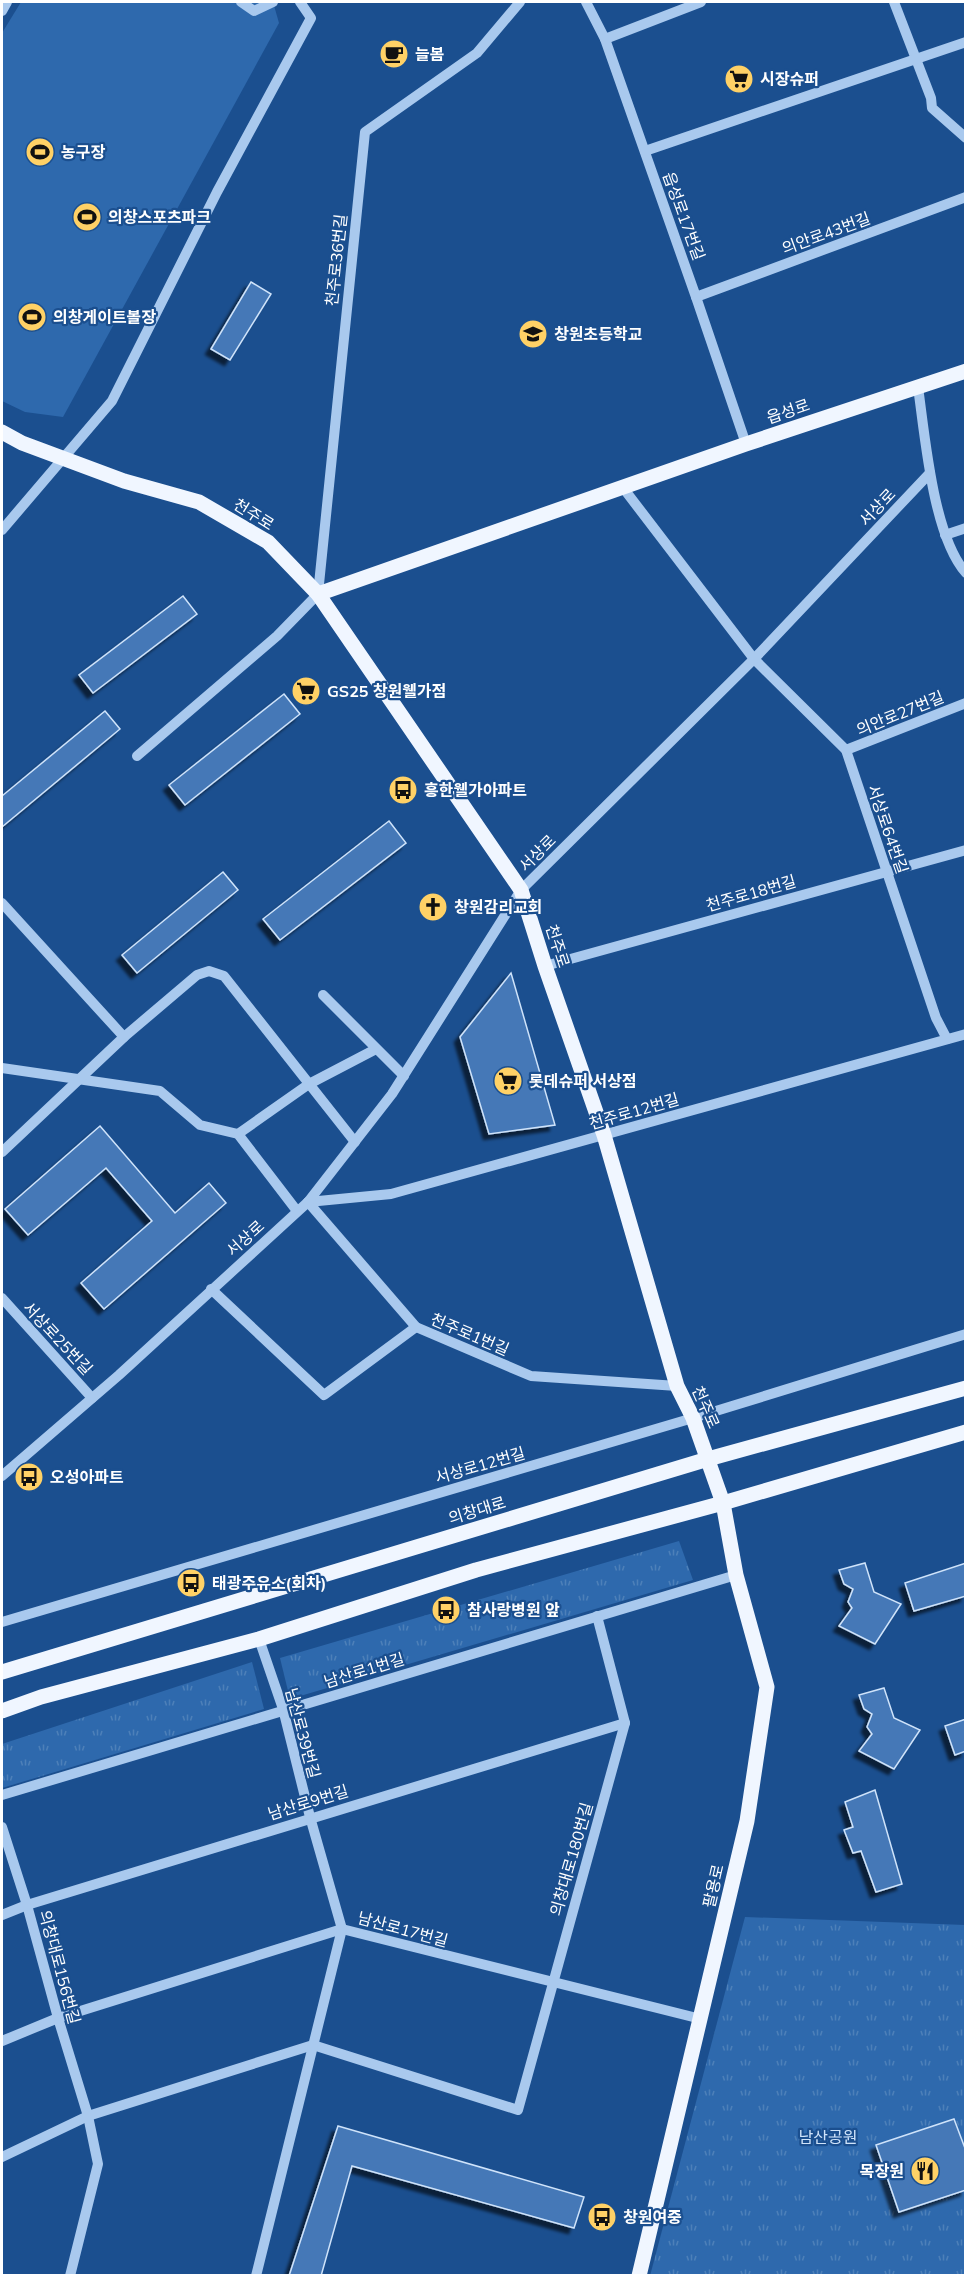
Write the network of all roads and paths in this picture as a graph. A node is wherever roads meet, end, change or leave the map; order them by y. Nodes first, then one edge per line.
1 (7, 2) edge
2 (241, 2) edge
3 (273, 2) edge
4 (300, 2) edge
5 (520, 2) edge
6 (586, 2) edge
7 (701, 2) edge
8 (894, 2) edge
9 (2, 11) edge
10 (604, 39) junction
11 (966, 42) edge
12 (916, 60) junction
13 (966, 138) edge
14 (645, 151) junction
15 (966, 197) edge
16 (696, 297) junction
17 (966, 370) edge
18 (918, 387) junction
19 (2, 432) edge
20 (746, 444) junction
21 (930, 473) junction
22 (624, 489) junction
23 (966, 528) edge
24 (2, 530) edge
25 (945, 535) junction
26 (966, 573) edge
27 (318, 594) junction
28 (754, 659) junction
29 (966, 703) edge
30 (846, 750) junction
31 (137, 756) dead end
32 (966, 849) edge
33 (886, 871) junction
34 (521, 891) junction
35 (2, 903) edge
36 (545, 966) junction
37 (323, 995) dead end
38 (966, 1034) edge
39 (124, 1037) junction
40 (947, 1039) junction
41 (376, 1049) junction
42 (2, 1068) edge
43 (404, 1076) junction
44 (80, 1079) junction
45 (309, 1084) junction
46 (238, 1134) junction
47 (604, 1136) junction
48 (355, 1142) junction
49 (2, 1152) edge
50 (308, 1202) junction
51 (297, 1211) junction
52 (211, 1290) junction
53 (2, 1298) edge
54 (416, 1328) junction
55 (966, 1334) edge
56 (677, 1386) junction
57 (966, 1388) edge
58 (92, 1398) junction
59 (693, 1418) junction
60 (966, 1432) edge
61 (708, 1459) junction
62 (2, 1476) edge
63 (723, 1503) junction
64 (735, 1575) junction
65 (597, 1616) junction
66 (2, 1622) edge
67 (259, 1639) junction
68 (2, 1672) edge
69 (283, 1709) junction
70 (2, 1711) edge
71 (625, 1723) junction
72 (2, 1795) edge
73 (310, 1817) junction
74 (2, 1827) edge
75 (27, 1905) junction
76 (2, 1915) edge
77 (342, 1929) junction
78 (552, 1983) junction
79 (58, 2018) junction
80 (701, 2019) junction
81 (2, 2042) edge
82 (313, 2045) junction
83 (88, 2116) junction
84 (2, 2157) edge
85 (70, 2276) edge
86 (256, 2276) edge
87 (639, 2276) edge

1 - 9 street
2 - 3 street
4 - 24 street
5 - 27 street, 천주로36번길
6 - 10 street, 읍성로17번길
7 - 10 street
8 - 12 street
10 - 14 street, 읍성로17번길
11 - 12 street
12 - 13 street
12 - 14 street
14 - 16 street, 읍성로17번길
15 - 16 street, 의안로43번길
16 - 20 street, 읍성로17번길
17 - 18 main road, 읍성로
18 - 20 main road, 읍성로
18 - 21 street
19 - 27 main road, 천주로
20 - 22 main road, 읍성로
21 - 25 street
21 - 28 street, 서상로
22 - 27 main road, 읍성로
22 - 28 street
23 - 25 street
25 - 26 street
27 - 31 street
27 - 34 main road, 천주로
28 - 30 street, 서상로64번길
28 - 34 street, 서상로
29 - 30 street, 의안로27번길
30 - 33 street, 서상로64번길
32 - 33 street, 천주로18번길
33 - 36 street, 천주로18번길
33 - 40 street, 서상로64번길
34 - 36 main road, 천주로
34 - 43 street, 서상로
35 - 39 street
36 - 47 main road, 천주로
37 - 41 street
38 - 40 street, 천주로12번길
39 - 44 street
39 - 45 street
40 - 47 street, 천주로12번길
41 - 43 street
41 - 45 street
42 - 44 street
43 - 48 street, 서상로
44 - 46 street
44 - 49 street
45 - 46 street
45 - 48 street
46 - 51 street
47 - 50 street, 천주로12번길
47 - 56 main road, 천주로
48 - 50 street, 서상로
50 - 51 street, 서상로
50 - 54 street, 천주로1번길
51 - 52 street, 서상로
52 - 54 street
52 - 58 street, 서상로
53 - 58 street, 서상로25번길
54 - 56 street, 천주로1번길
55 - 59 street, 서상로12번길
56 - 59 main road, 천주로
57 - 61 main road, 의창대로
58 - 62 street, 서상로
59 - 61 main road, 천주로
59 - 66 street, 서상로12번길
60 - 63 main road
61 - 63 main road, 천주로
61 - 68 main road, 의창대로
63 - 64 main road, 팔용로
63 - 67 main road
64 - 65 street, 남산로1번길
64 - 80 main road, 팔용로
65 - 69 street, 남산로1번길
65 - 71 street
67 - 69 street, 남산로39번길
67 - 70 main road
69 - 72 street, 남산로1번길
69 - 73 street, 남산로39번길
71 - 73 street, 남산로9번길
71 - 78 street, 의창대로180번길
73 - 75 street, 남산로9번길
73 - 77 street, 남산로39번길
74 - 75 street, 의창대로156번길
75 - 76 street, 남산로9번길
75 - 79 street, 의창대로156번길
77 - 78 street, 남산로17번길
77 - 79 street, 남산로17번길
77 - 82 street, 남산로39번길
78 - 80 street, 남산로17번길
78 - 82 street, 의창대로180번길
79 - 81 street, 남산로17번길
79 - 83 street, 의창대로156번길
80 - 87 main road, 팔용로
82 - 83 street
82 - 86 street, 남산로39번길
83 - 84 street
83 - 85 street, 의창대로156번길

